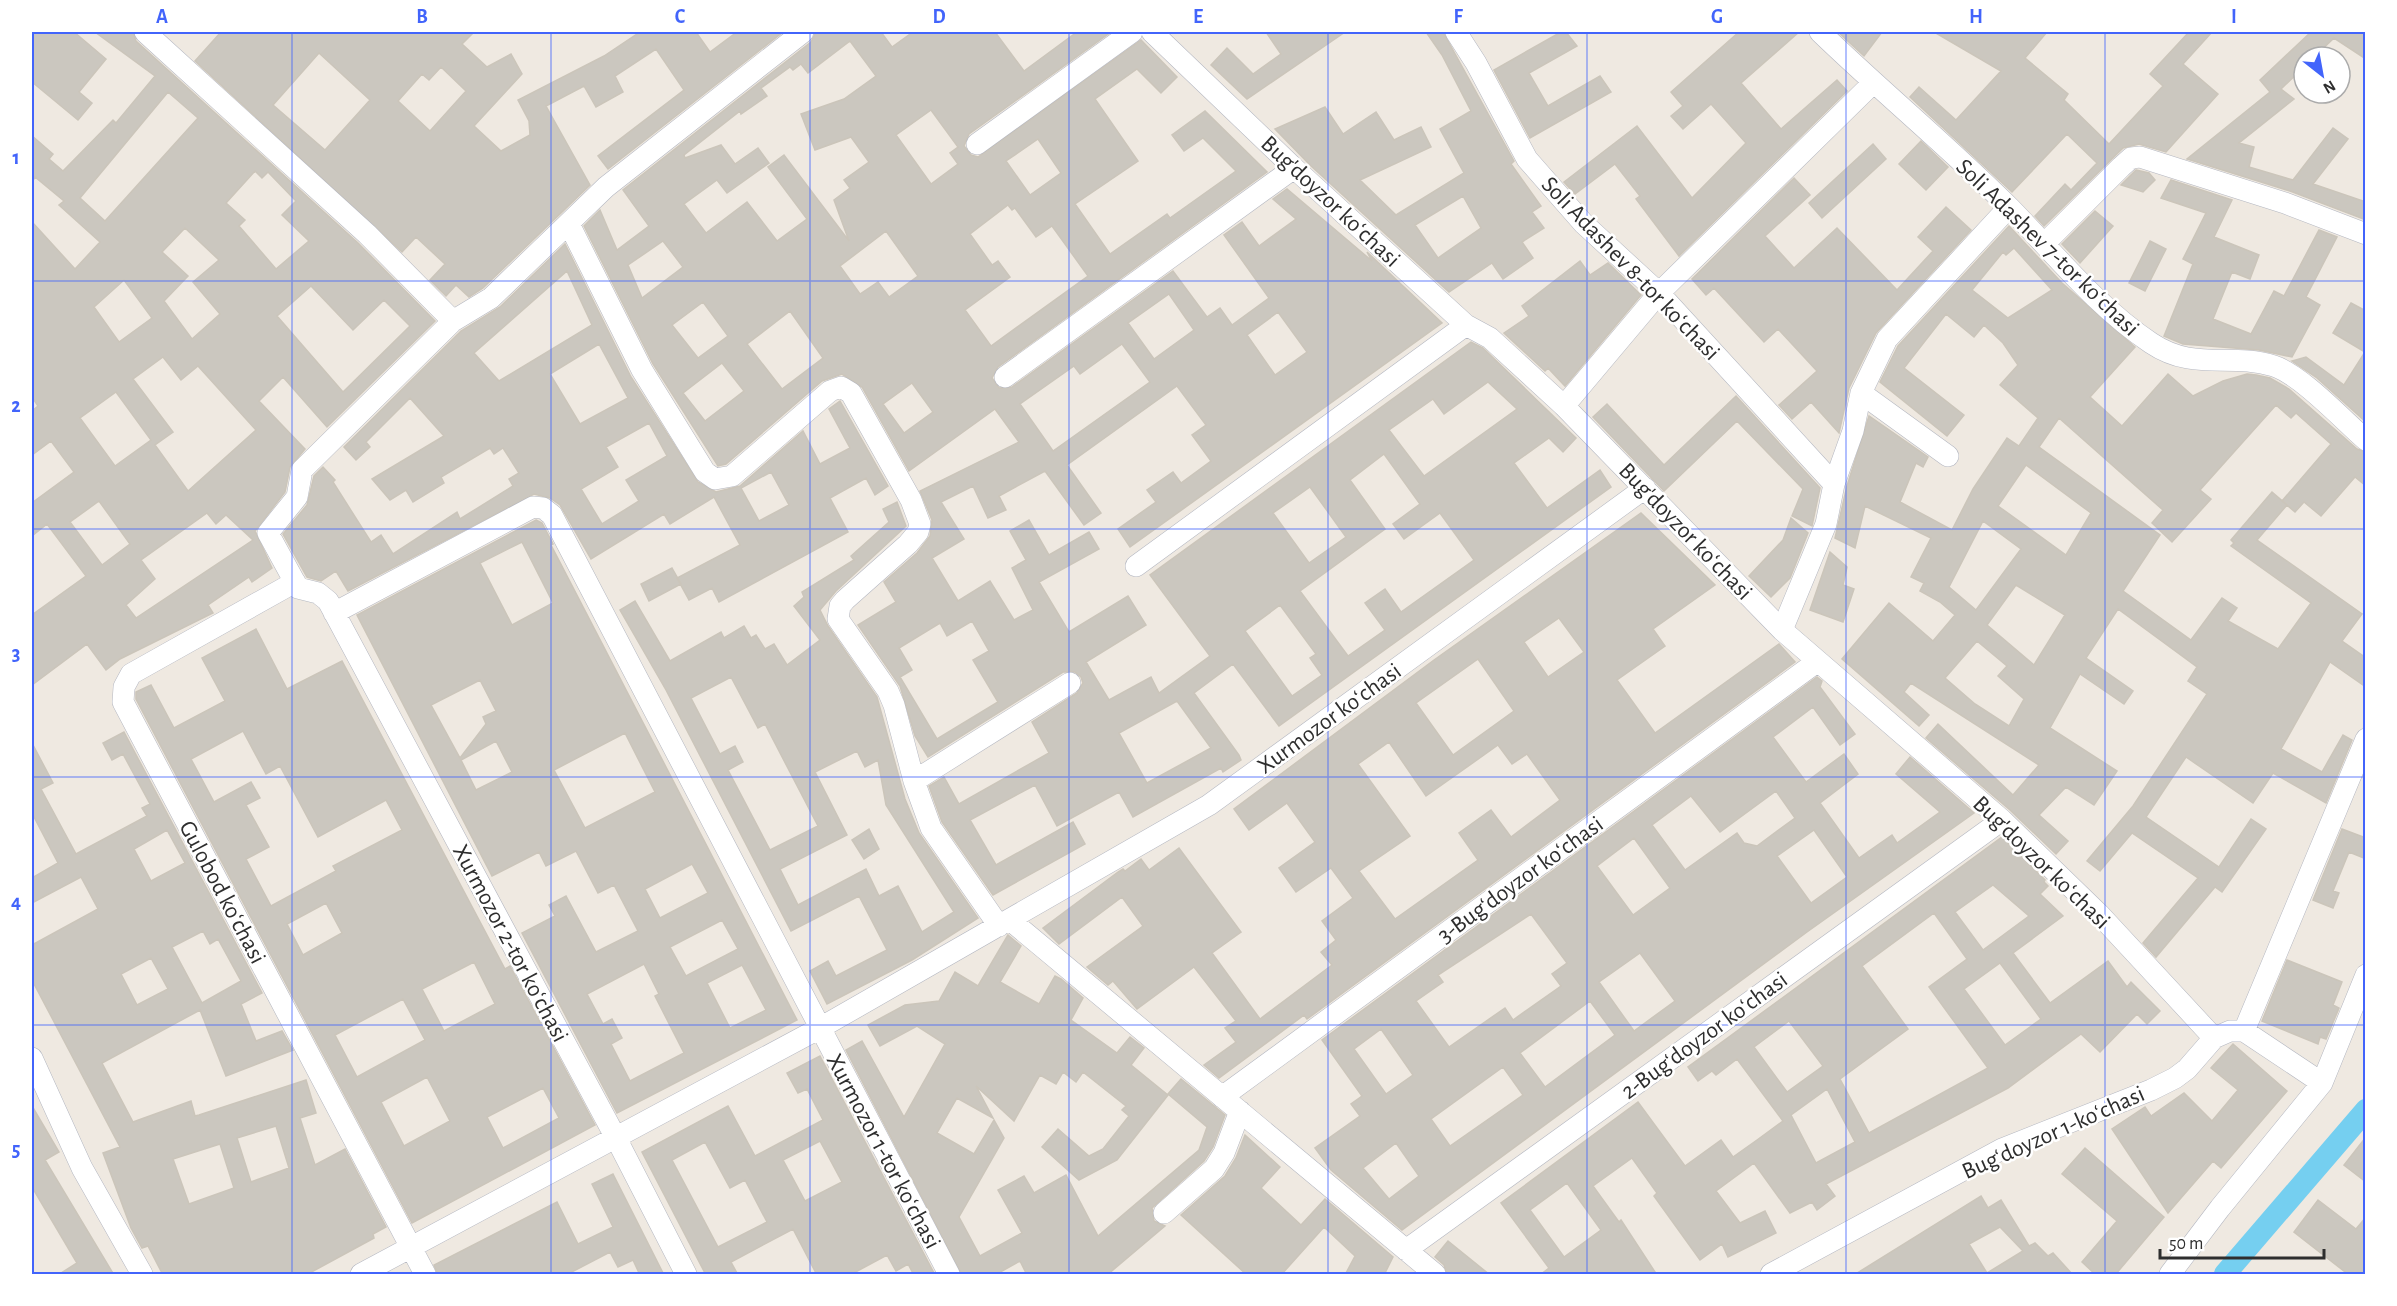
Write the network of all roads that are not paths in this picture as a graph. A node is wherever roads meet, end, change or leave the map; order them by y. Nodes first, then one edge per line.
1 (145, 32) edge
2 (803, 32) edge
3 (1132, 32) edge
4 (1152, 32) edge
5 (1456, 32) edge
6 (1820, 32) edge
7 (1873, 83) junction
8 (977, 144) dead end
9 (1294, 168) junction
10 (2009, 207) junction
11 (569, 224) junction
12 (2366, 234) edge
13 (2044, 244) junction
14 (1659, 293) junction
15 (453, 321) junction
16 (1466, 325) junction
17 (1005, 377) dead end
18 (1861, 393) junction
19 (1564, 406) junction
20 (2366, 440) edge
21 (1948, 456) dead end
22 (1834, 484) junction
23 (1645, 488) junction
24 (1136, 566) dead end
25 (295, 582) junction
26 (334, 613) junction
27 (1782, 630) junction
28 (1818, 661) junction
29 (1070, 683) dead end
30 (2366, 739) edge
31 (914, 782) junction
32 (2002, 820) junction
33 (1005, 923) junction
34 (2366, 975) edge
35 (820, 1028) junction
36 (2244, 1031) junction
37 (2214, 1038) junction
38 (32, 1058) edge
39 (2322, 1083) junction
40 (1222, 1097) junction
41 (1240, 1111) junction
42 (616, 1138) junction
43 (1164, 1213) dead end
44 (411, 1247) junction
45 (1406, 1250) junction
46 (142, 1275) edge
47 (361, 1275) edge
48 (425, 1275) edge
49 (686, 1275) edge
50 (949, 1275) edge
51 (1435, 1275) edge
52 (1771, 1275) edge
53 (2170, 1275) edge

1 - 15 street
2 - 11 street
3 - 8 street
4 - 9 street, Bug'doyzor koʻchasi
5 - 14 street, Soli Adashev 8-tor koʻchasi
6 - 7 street, Soli Adashev 7-tor koʻchasi
7 - 10 street, Soli Adashev 7-tor koʻchasi
7 - 14 street
9 - 16 street, Bug'doyzor koʻchasi
9 - 17 street
10 - 13 street, Soli Adashev 7-tor koʻchasi
10 - 18 street
11 - 15 street
11 - 31 street
12 - 13 street
13 - 20 street, Soli Adashev 7-tor koʻchasi
14 - 19 street
14 - 22 street, Soli Adashev 8-tor koʻchasi
15 - 25 street
16 - 19 street, Bug'doyzor koʻchasi
16 - 24 street
18 - 21 street
18 - 22 street
19 - 23 street, Bug'doyzor koʻchasi
22 - 27 street
23 - 27 street, Bug'doyzor koʻchasi
23 - 33 street, Xurmozor koʻchasi
25 - 26 street, Xurmozor 2-tor koʻchasi
25 - 44 street, Gulobod koʻchasi
26 - 35 street, Xurmozor 1-tor koʻchasi
26 - 42 street, Xurmozor 2-tor koʻchasi
27 - 28 street, Bug'doyzor koʻchasi
28 - 32 street, Bug'doyzor koʻchasi
28 - 40 street, 3-Bugʻdoyzor koʻchasi
29 - 31 street
30 - 36 street
31 - 33 street
32 - 37 street, Bug'doyzor koʻchasi
32 - 45 street, 2-Bugʻdoyzor koʻchasi
33 - 35 street, Xurmozor koʻchasi
33 - 40 street
34 - 39 street
35 - 42 street, Xurmozor koʻchasi
35 - 50 street, Xurmozor 1-tor koʻchasi
36 - 37 street
36 - 39 street
37 - 52 street, Bugʻdoyzor 1-koʻchasi
38 - 46 street
39 - 53 street
40 - 41 street
41 - 43 street
41 - 45 street
42 - 44 street, Xurmozor koʻchasi
42 - 49 street, Xurmozor 2-tor koʻchasi
44 - 47 street, Xurmozor koʻchasi
44 - 48 street, Gulobod koʻchasi
45 - 51 street

